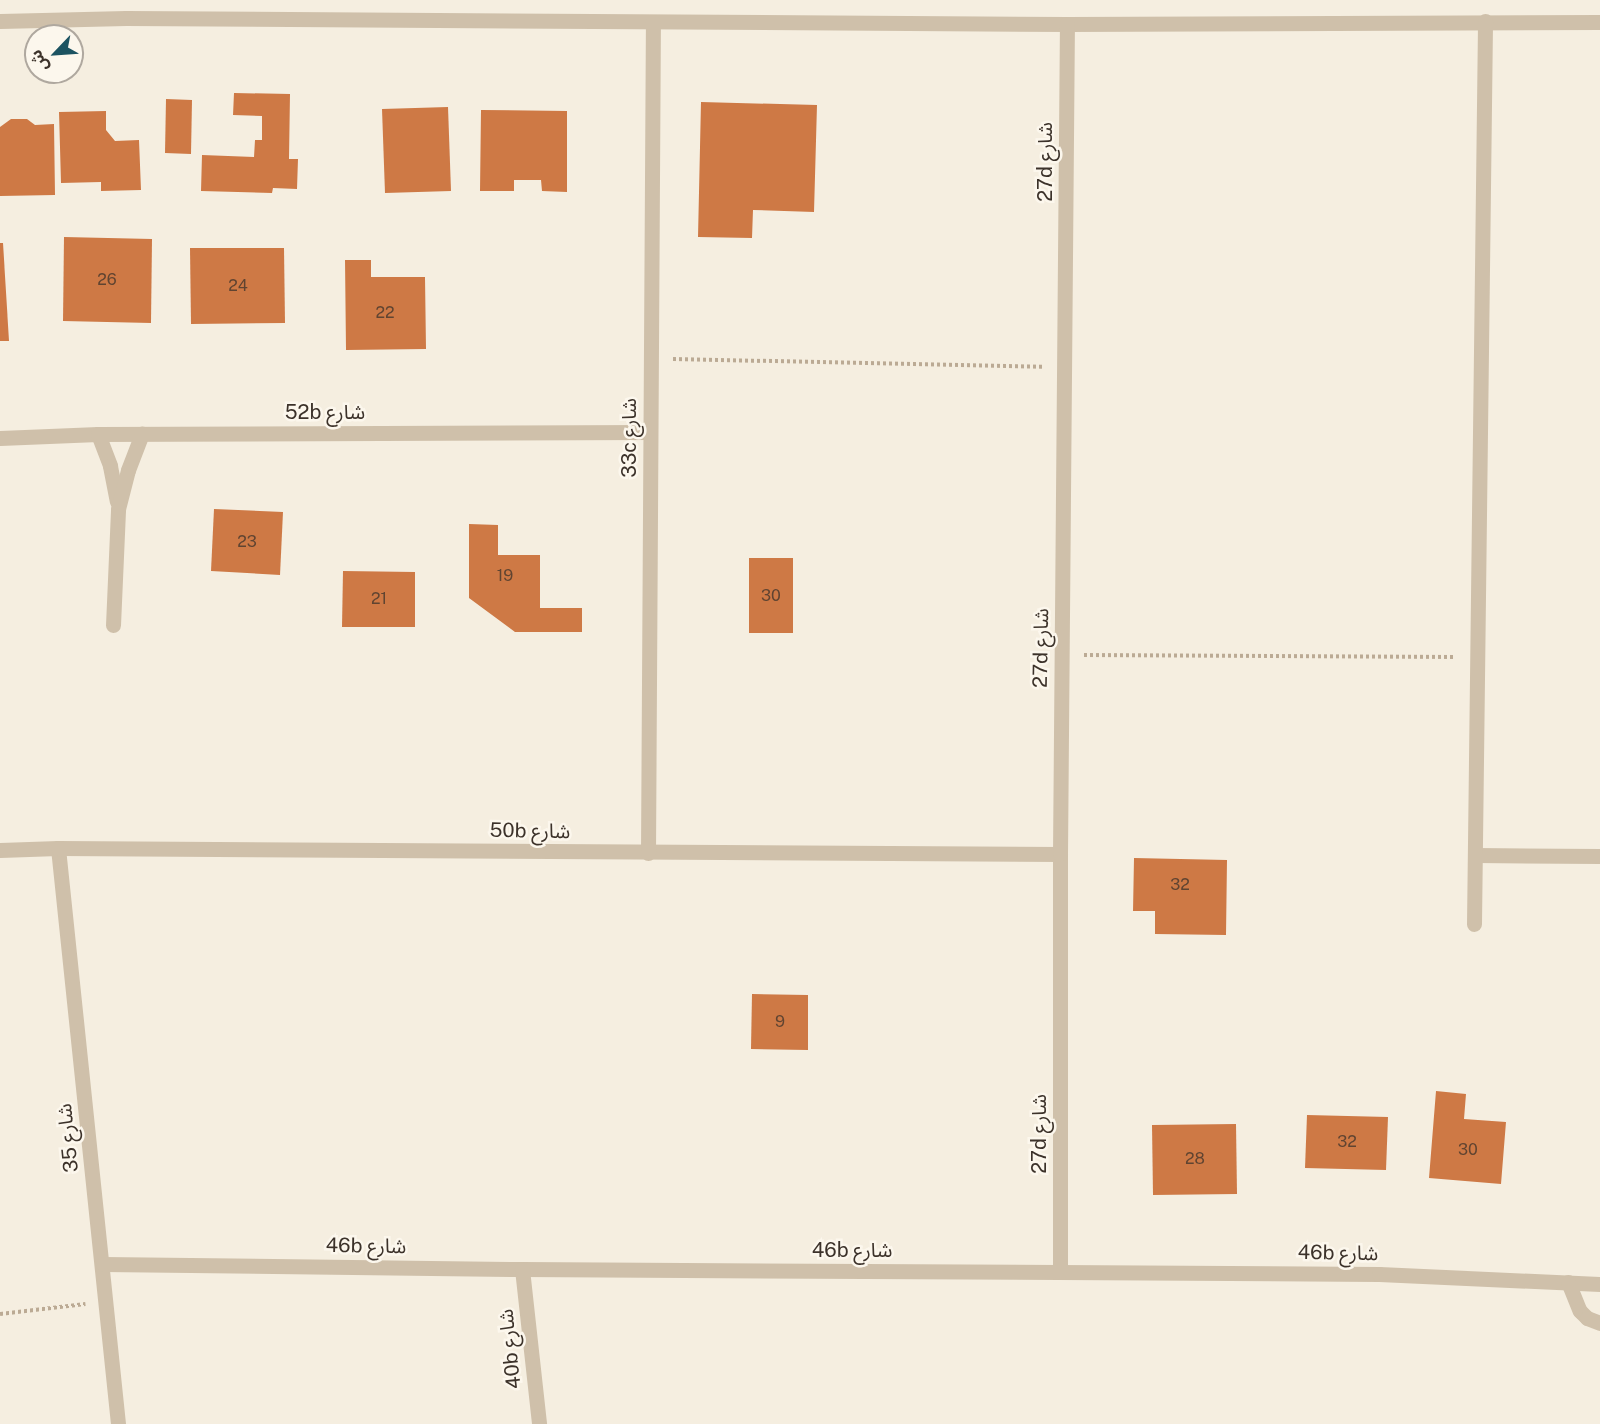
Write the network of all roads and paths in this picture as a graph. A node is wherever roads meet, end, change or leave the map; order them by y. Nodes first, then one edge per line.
1 (0, 21) edge
2 (1485, 21) junction
3 (653, 22) junction
4 (1600, 22) edge
5 (1067, 24) junction
6 (651, 358) junction
7 (1065, 367) junction
8 (650, 432) junction
9 (98, 434) junction
10 (142, 434) junction
11 (0, 438) edge
12 (118, 509) junction
13 (113, 626) dead end
14 (1062, 655) junction
15 (1478, 657) junction
16 (58, 848) junction
17 (0, 850) edge
18 (648, 853) junction
19 (1060, 854) junction
20 (1476, 855) junction
21 (1600, 856) edge
22 (1474, 924) dead end
23 (103, 1263) junction
24 (522, 1269) junction
25 (1060, 1272) junction
26 (1568, 1282) junction
27 (1600, 1284) edge
28 (106, 1301) junction
29 (0, 1314) edge
30 (1600, 1323) edge
31 (118, 1424) edge
32 (539, 1424) edge

1 - 3 street
2 - 4 street
2 - 5 street
2 - 15 street
3 - 5 street
3 - 6 street, 33c شارع
5 - 7 street, 27d شارع
6 - 7 path
6 - 8 street, 33c شارع
7 - 14 street, 27d شارع
8 - 10 street, 52b شارع
8 - 18 street, 33c شارع
9 - 10 street, 52b شارع
9 - 11 street, 52b شارع
9 - 12 street
10 - 12 street
12 - 13 street
14 - 15 path
14 - 19 street, 27d شارع
15 - 20 street
16 - 17 street, 50b شارع
16 - 18 street, 50b شارع
16 - 23 street, شارع 35
18 - 19 street, 50b شارع
19 - 25 street, 27d شارع
20 - 21 street
20 - 22 street
23 - 24 street, 46b شارع
23 - 28 street, شارع 35
24 - 25 street, 46b شارع
24 - 32 street, 40b شارع
25 - 26 street, 46b شارع
26 - 27 street, 46b شارع
26 - 30 street
28 - 29 path
28 - 31 street, شارع 35

